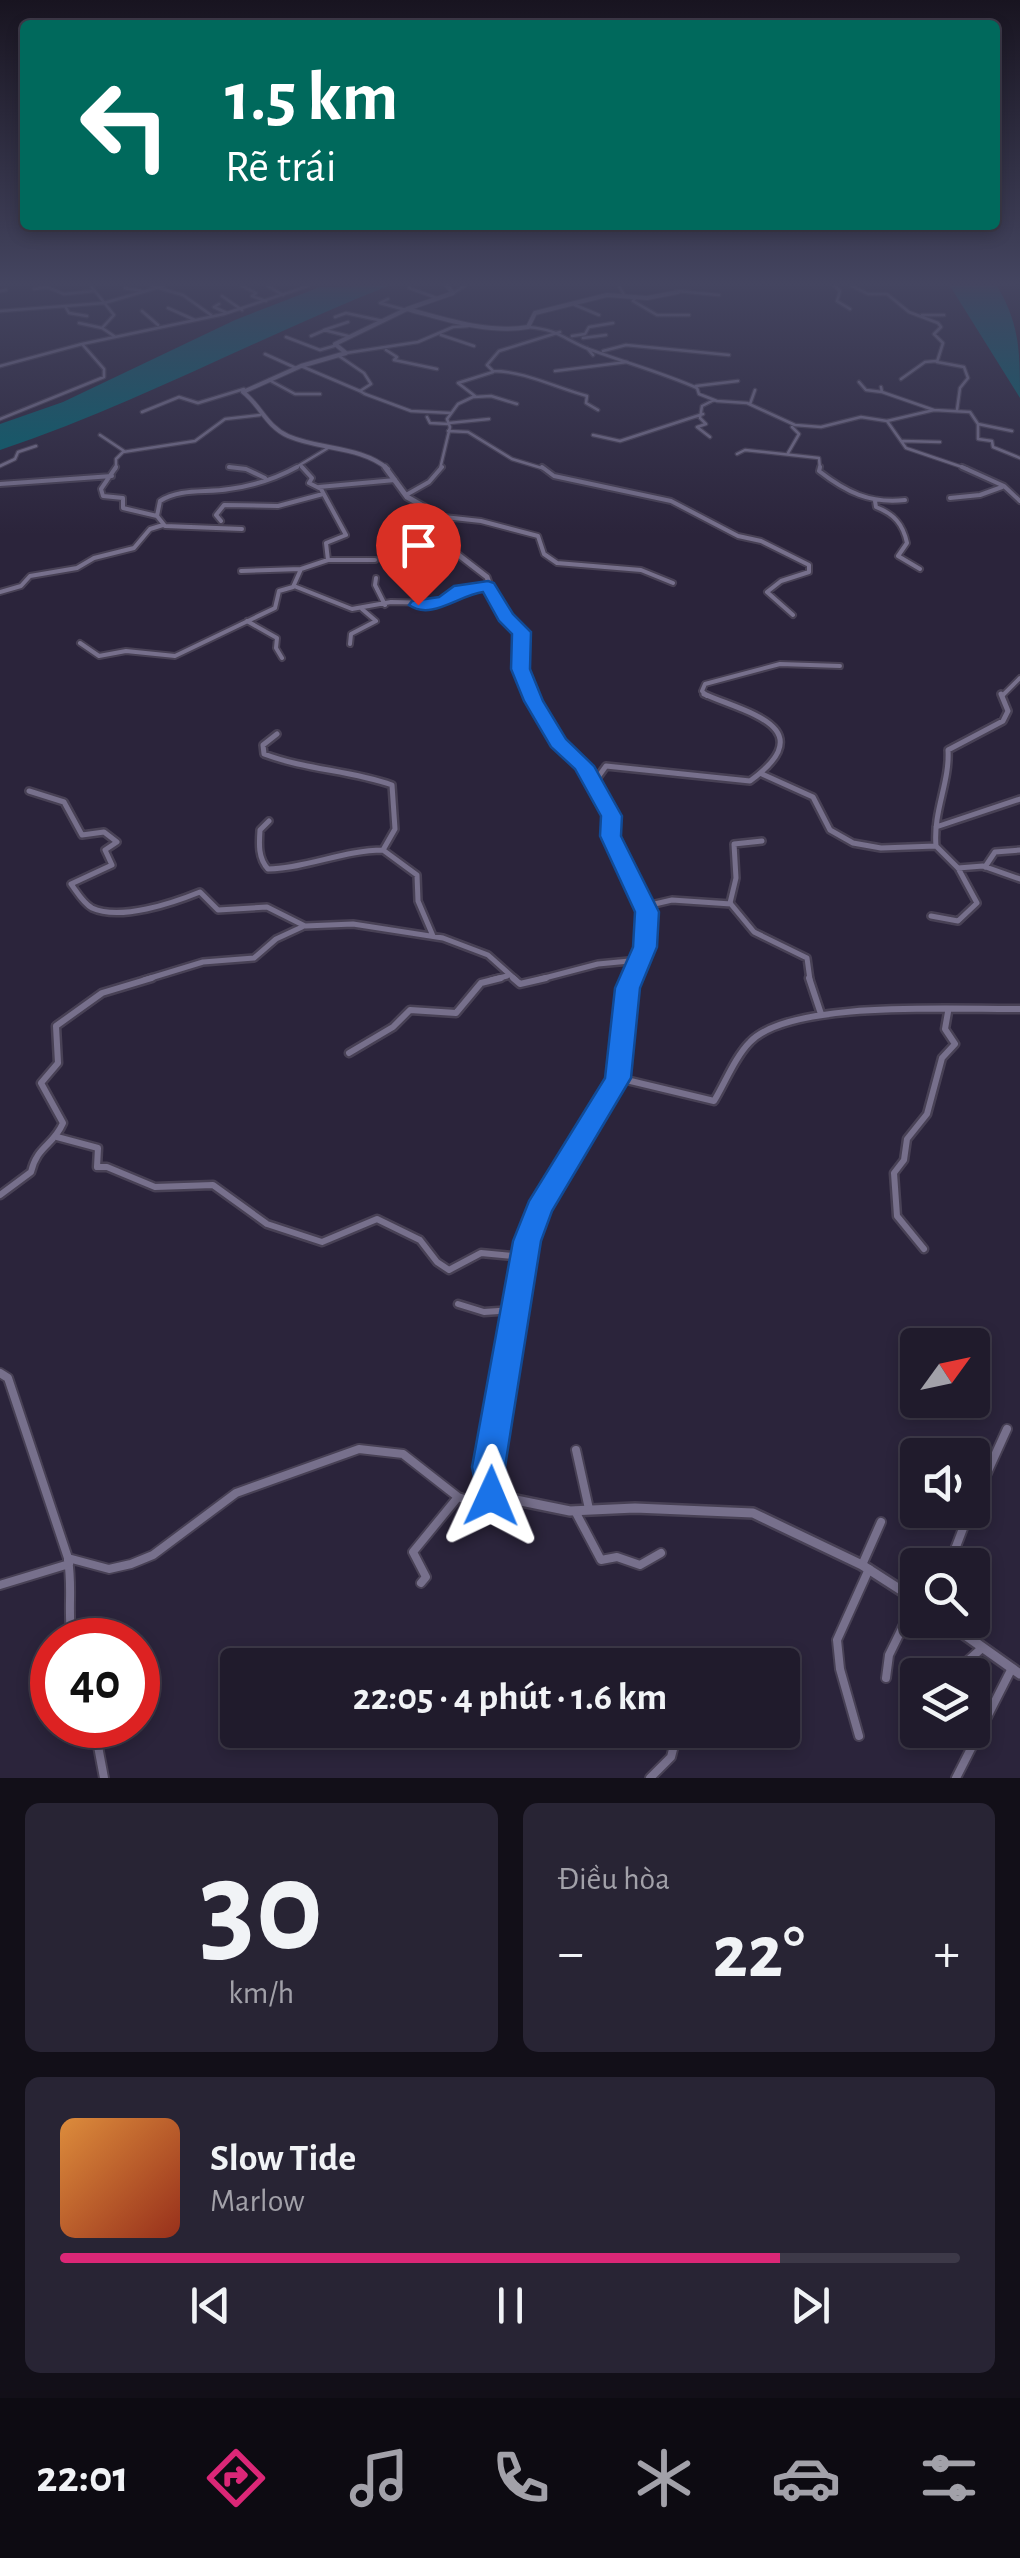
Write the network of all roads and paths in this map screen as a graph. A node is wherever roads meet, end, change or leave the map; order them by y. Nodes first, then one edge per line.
1 (102, 369) edge
2 (294, 369) edge
3 (304, 369) edge
4 (359, 369) edge
5 (492, 369) edge
6 (564, 369) edge
7 (647, 369) edge
8 (915, 369) edge
9 (965, 369) edge
10 (555, 370) dead end
11 (494, 371) junction
12 (901, 379) dead end
13 (268, 380) junction
14 (738, 380) dead end
15 (860, 382) dead end
16 (693, 386) junction
17 (244, 389) junction
18 (756, 390) dead end
19 (360, 391) junction
20 (320, 394) dead end
21 (474, 397) junction
22 (714, 400) junction
23 (517, 404) dead end
24 (750, 404) junction
25 (598, 410) dead end
26 (934, 410) junction
27 (957, 410) junction
28 (142, 412) dead end
29 (451, 414) junction
30 (704, 414) junction
31 (260, 415) junction
32 (427, 417) dead end
33 (0, 419) edge
34 (489, 419) dead end
35 (887, 421) junction
36 (449, 423) junction
37 (790, 424) junction
38 (978, 424) junction
39 (448, 431) junction
40 (1012, 432) dead end
41 (100, 434) dead end
42 (593, 435) dead end
43 (710, 437) dead end
44 (903, 441) junction
45 (940, 442) dead end
46 (36, 446) dead end
47 (328, 448) junction
48 (124, 451) junction
49 (788, 453) junction
50 (737, 454) dead end
51 (1020, 458) edge
52 (0, 466) edge
53 (229, 466) dead end
54 (302, 466) junction
55 (112, 476) junction
56 (265, 478) junction
57 (397, 480) junction
58 (0, 484) edge
59 (1004, 486) junction
60 (319, 487) junction
61 (323, 494) junction
62 (406, 495) junction
63 (950, 498) dead end
64 (905, 500) dead end
65 (875, 501) junction
66 (1020, 501) edge
67 (157, 516) junction
68 (444, 517) junction
69 (221, 521) dead end
70 (163, 525) junction
71 (242, 529) dead end
72 (328, 560) junction
73 (375, 560) dead end
74 (301, 568) junction
75 (920, 568) dead end
76 (241, 570) dead end
77 (376, 578) dead end
78 (673, 582) dead end
79 (294, 586) junction
80 (488, 586) junction
81 (0, 592) edge
82 (385, 604) junction
83 (362, 608) junction
84 (793, 615) dead end
85 (247, 621) junction
86 (80, 644) dead end
87 (350, 644) dead end
88 (282, 658) dead end
89 (840, 666) dead end
90 (1020, 678) edge
91 (277, 734) dead end
92 (762, 774) junction
93 (593, 784) junction
94 (30, 791) dead end
95 (1020, 799) edge
96 (269, 821) dead end
97 (936, 827) junction
98 (762, 840) dead end
99 (936, 846) junction
100 (383, 850) junction
101 (1020, 850) edge
102 (985, 867) junction
103 (958, 868) junction
104 (1020, 879) edge
105 (731, 904) junction
106 (646, 906) junction
107 (931, 916) dead end
108 (305, 926) junction
109 (433, 936) junction
110 (640, 960) junction
111 (507, 976) junction
112 (1020, 1009) edge
113 (948, 1012) junction
114 (821, 1014) junction
115 (349, 1053) dead end
116 (618, 1078) junction
117 (57, 1138) junction
118 (0, 1196) edge
119 (924, 1249) dead end
120 (524, 1256) junction
121 (458, 1304) dead end
122 (517, 1310) junction
123 (0, 1373) edge
124 (1007, 1429) dead end
125 (576, 1450) dead end
126 (990, 1467) edge
127 (491, 1496) junction
128 (458, 1498) junction
129 (574, 1511) junction
130 (590, 1512) junction
131 (880, 1522) dead end
132 (661, 1553) dead end
133 (69, 1561) junction
134 (865, 1567) junction
135 (421, 1583) dead end
136 (0, 1585) edge
137 (900, 1590) edge
138 (70, 1618) edge
139 (900, 1636) edge
140 (968, 1638) edge
141 (982, 1648) junction
142 (971, 1658) edge
143 (1016, 1671) edge
144 (886, 1678) dead end
145 (990, 1715) edge
146 (859, 1736) dead end
147 (98, 1748) edge
148 (673, 1748) edge
149 (971, 1748) edge
150 (104, 1778) edge
151 (650, 1778) edge
152 (956, 1778) edge

1 - 33 street
2 - 13 street
3 - 19 street
4 - 19 street
5 - 11 street
6 - 10 street
7 - 16 street
8 - 12 street
9 - 27 street
11 - 21 street
11 - 25 street
13 - 17 street
13 - 20 street
14 - 16 street
15 - 26 street
16 - 22 street
17 - 28 street
17 - 31 street
18 - 24 street
19 - 29 street
21 - 23 street
21 - 29 street
22 - 24 street
22 - 30 street
24 - 37 street
26 - 27 street
26 - 35 street
27 - 38 street
29 - 36 street
30 - 42 street
30 - 43 street
31 - 47 street
31 - 48 street
32 - 36 street
34 - 36 street
35 - 37 street
35 - 44 street
36 - 39 street
37 - 49 street
38 - 40 street
38 - 51 street
39 - 62 street
39 - 84 street
41 - 48 street
44 - 45 street
44 - 59 street
46 - 52 street
47 - 54 street
47 - 57 street
48 - 55 street
49 - 50 street
49 - 65 street
53 - 56 street
54 - 56 street
54 - 60 street
55 - 58 street
55 - 67 street
56 - 67 street
57 - 60 street
57 - 62 street
59 - 63 street
59 - 66 street
60 - 61 street
61 - 69 street
61 - 72 street
62 - 68 street
64 - 65 street
65 - 75 street
67 - 70 street
68 - 78 street
68 - 80 street
70 - 71 street
70 - 81 street
72 - 73 street
72 - 74 street
74 - 76 street
74 - 79 street
77 - 82 street
79 - 83 street
79 - 85 street
80 - 82 street
80 - 93 street
82 - 83 street
83 - 87 street
85 - 86 street
85 - 88 street
89 - 92 street
90 - 97 street
91 - 100 street
92 - 93 street
92 - 99 street
93 - 106 street
94 - 108 street
95 - 97 street
96 - 100 street
97 - 99 street
98 - 105 street
99 - 103 street
100 - 109 street
101 - 102 street
102 - 103 street
102 - 104 street
103 - 107 street
105 - 106 street
105 - 114 street
106 - 110 street
108 - 109 street
108 - 117 street
109 - 111 street
110 - 111 street
110 - 116 street
111 - 115 street
112 - 113 street
113 - 114 street
113 - 119 street
114 - 116 street
116 - 120 street
117 - 118 street
117 - 120 street
120 - 122 street
121 - 122 street
122 - 127 street
123 - 133 street
124 - 126 street
125 - 130 street
127 - 128 street
127 - 129 street
128 - 133 street
128 - 135 street
129 - 130 street
129 - 132 street
130 - 134 street
131 - 134 street
133 - 136 street
133 - 138 street
134 - 137 street
134 - 146 street
139 - 144 street
140 - 141 street
141 - 142 street
141 - 143 street
143 - 145 street
147 - 150 street
148 - 151 street
149 - 152 street

